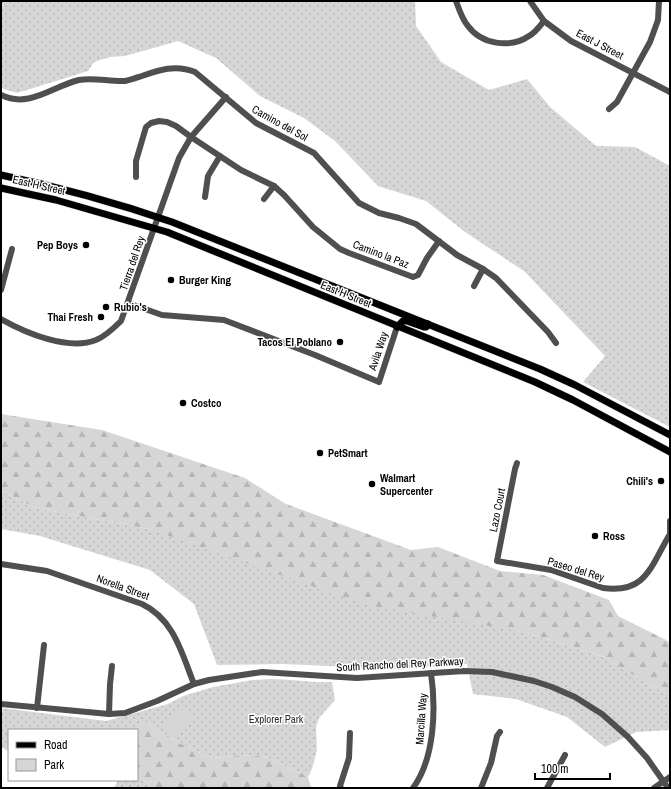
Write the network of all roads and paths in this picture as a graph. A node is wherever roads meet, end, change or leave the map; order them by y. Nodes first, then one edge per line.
1 (456, 1) edge
2 (530, 1) edge
3 (659, 1) edge
4 (544, 21) junction
5 (634, 73) junction
6 (670, 92) edge
7 (1, 95) edge
8 (226, 97) junction
9 (609, 109) dead end
10 (192, 138) junction
11 (220, 156) junction
12 (1, 175) edge
13 (136, 177) dead end
14 (274, 186) junction
15 (1, 188) edge
16 (205, 197) dead end
17 (264, 199) dead end
18 (158, 217) junction
19 (155, 228) junction
20 (439, 241) junction
21 (12, 249) dead end
22 (483, 269) junction
23 (474, 286) dead end
24 (1, 290) edge
25 (128, 302) junction
26 (1, 319) edge
27 (429, 324) junction
28 (397, 326) junction
29 (556, 343) dead end
30 (670, 435) edge
31 (670, 452) edge
32 (517, 463) dead end
33 (670, 521) edge
34 (670, 534) edge
35 (668, 542) edge
36 (497, 561) joint
37 (1, 564) edge
38 (44, 645) dead end
39 (112, 666) dead end
40 (431, 673) junction
41 (194, 684) junction
42 (1, 704) edge
43 (37, 708) junction
44 (109, 714) junction
45 (500, 732) dead end
46 (350, 733) dead end
47 (565, 755) dead end
48 (670, 777) edge
49 (663, 781) junction
50 (341, 788) edge
51 (413, 788) edge
52 (481, 788) edge
53 (547, 788) edge
54 (654, 788) edge
55 (668, 788) edge

1 - 4 street
2 - 4 street, East J Street
3 - 5 street
4 - 5 street, East J Street
5 - 6 street, East J Street
5 - 9 street
7 - 8 street, Camino del Sol
8 - 10 street, Tierra del Rey
8 - 20 street, Camino del Sol
10 - 11 street, Camino la Paz
10 - 13 street, Camino la Paz
10 - 18 street, Tierra del Rey
11 - 14 street, Camino la Paz
11 - 16 street
12 - 18 main road, East H Street
14 - 17 street
14 - 20 street, Camino la Paz
15 - 19 main road, East H Street
18 - 19 street, Tierra del Rey
18 - 27 main road, East H Street
19 - 25 street, Tierra del Rey
19 - 28 main road, East H Street
20 - 22 street, Camino del Sol
21 - 24 street
22 - 23 street
22 - 29 street, Camino del Sol
25 - 26 street, Tierra del Rey
25 - 28 street, Avila Way
27 - 28 main road
27 - 30 main road, East H Street
28 - 31 main road, East H Street
32 - 36 street, Lazo Court
33 - 34 street, Paseo del Rey
34 - 35 street, Paseo del Rey
35 - 36 street, Paseo del Rey
37 - 41 street, Norella Street
38 - 43 street
39 - 44 street
40 - 41 street, South Rancho del Rey Parkway
40 - 49 street, South Rancho del Rey Parkway
40 - 51 street, Marcilla Way
41 - 44 street, South Rancho del Rey Parkway
42 - 43 street, South Rancho del Rey Parkway
43 - 44 street, South Rancho del Rey Parkway
45 - 52 street
46 - 50 street
47 - 53 street
48 - 49 street
49 - 54 street
49 - 55 street, South Rancho del Rey Parkway

